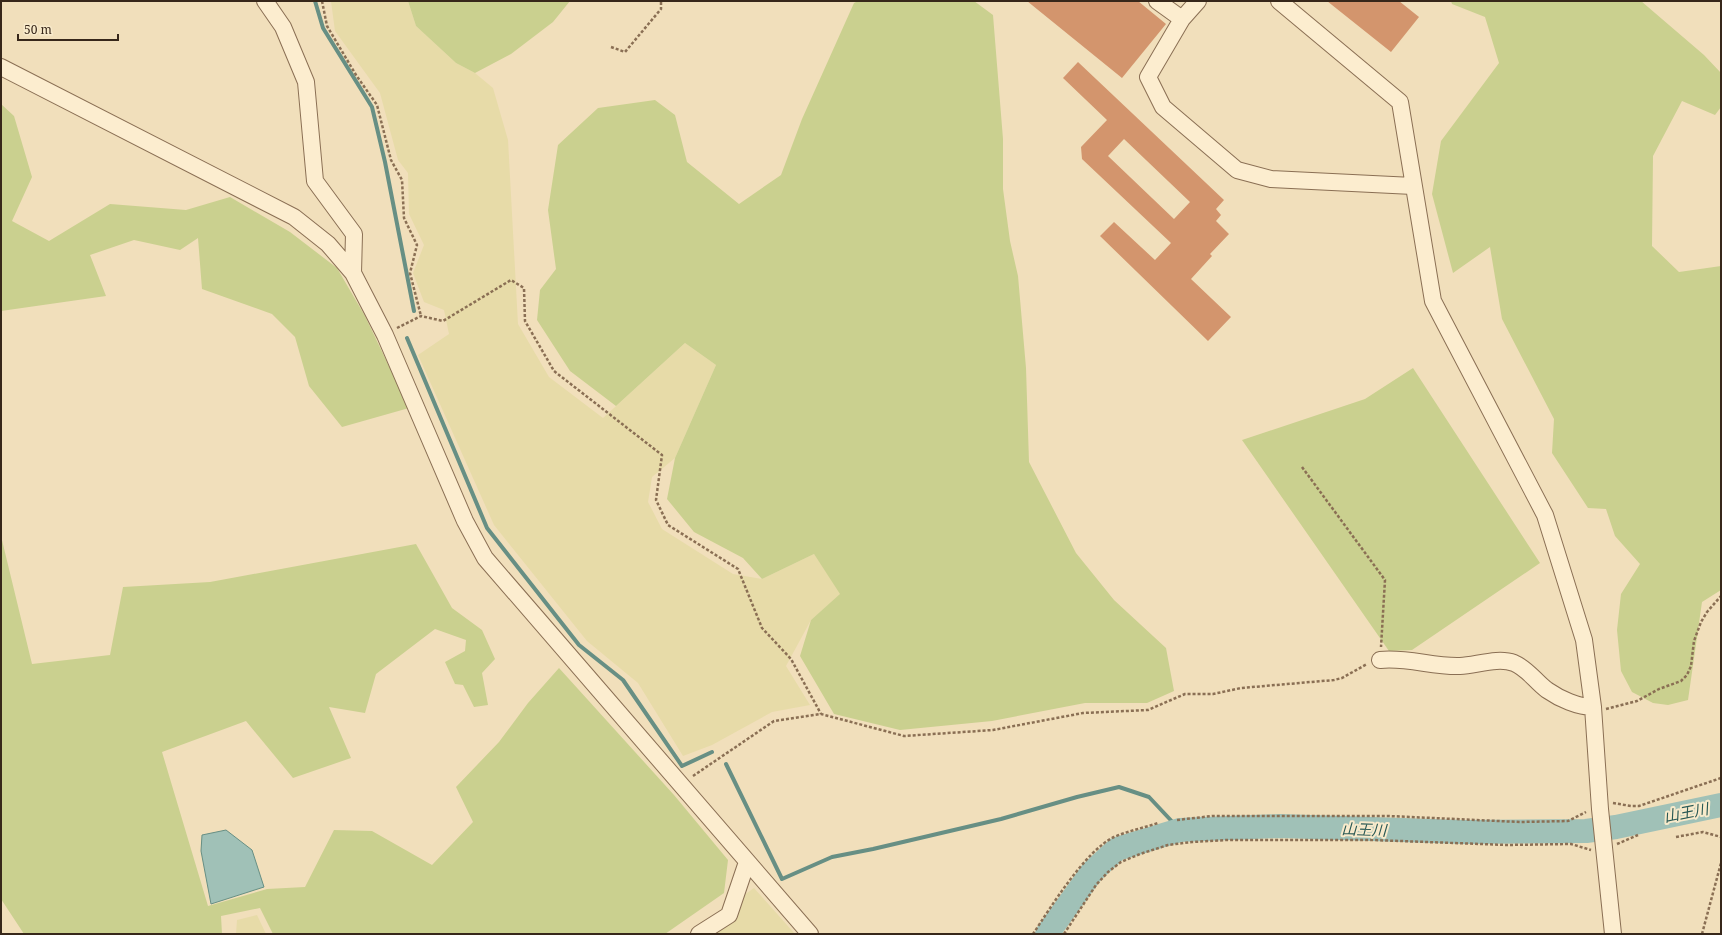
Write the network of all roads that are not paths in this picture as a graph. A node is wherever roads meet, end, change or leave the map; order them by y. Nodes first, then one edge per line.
1 (265, 1) edge
2 (1157, 1) edge
3 (1198, 1) edge
4 (1279, 1) edge
5 (1182, 19) junction
6 (1, 67) edge
7 (1413, 186) junction
8 (353, 273) junction
9 (1380, 660) road end
10 (1593, 709) junction
11 (747, 862) junction
12 (699, 934) edge
13 (810, 934) edge
14 (1613, 934) edge

1 - 8 street
2 - 5 street
3 - 5 street
4 - 7 street
5 - 7 street
6 - 8 street
7 - 10 street
8 - 11 street
9 - 10 street
10 - 14 street
11 - 12 street
11 - 13 street

